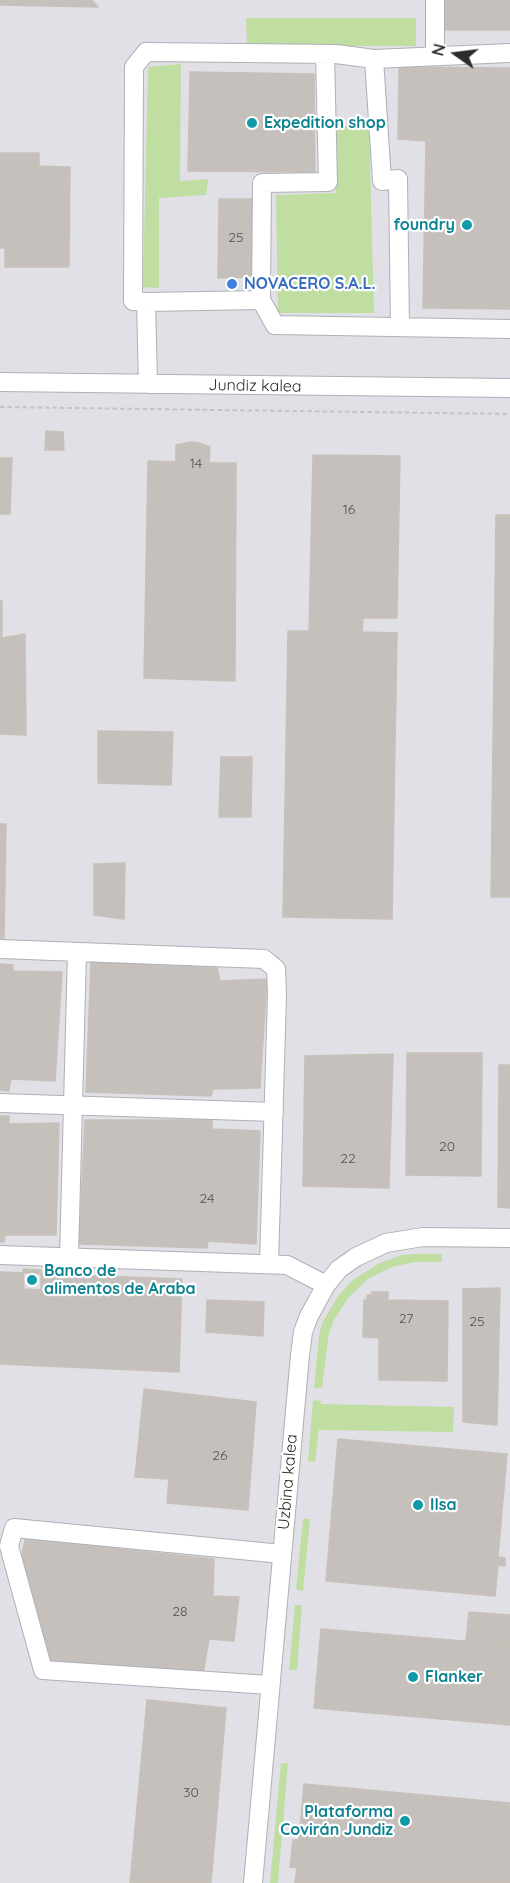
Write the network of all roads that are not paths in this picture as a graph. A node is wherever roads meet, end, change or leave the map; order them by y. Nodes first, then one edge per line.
1 (435, 0) edge
2 (510, 53) edge
3 (324, 54) junction
4 (435, 56) junction
5 (374, 59) junction
6 (261, 300) junction
7 (146, 302) junction
8 (400, 327) junction
9 (510, 329) edge
10 (0, 382) edge
11 (148, 384) junction
12 (510, 388) edge
13 (0, 949) edge
14 (77, 952) junction
15 (0, 1103) edge
16 (72, 1105) junction
17 (274, 1112) junction
18 (510, 1238) edge
19 (0, 1255) edge
20 (69, 1257) junction
21 (269, 1264) junction
22 (326, 1285) junction
23 (282, 1554) junction
24 (270, 1685) junction
25 (253, 1883) edge

1 - 4 street
2 - 4 street
3 - 5 street
3 - 6 street
3 - 7 street
4 - 5 street
5 - 8 street
6 - 7 street
6 - 8 street
7 - 11 street
8 - 9 street
10 - 11 street, Jundiz kalea
11 - 12 street, Jundiz kalea
13 - 14 street
14 - 16 street
14 - 17 street
15 - 16 street
16 - 17 street
16 - 20 street
17 - 21 street
18 - 22 street, Uzbina kalea
19 - 20 street
20 - 21 street
21 - 22 street
22 - 23 street, Uzbina kalea
23 - 24 street, Uzbina kalea
23 - 24 street
24 - 25 street, Uzbina kalea

